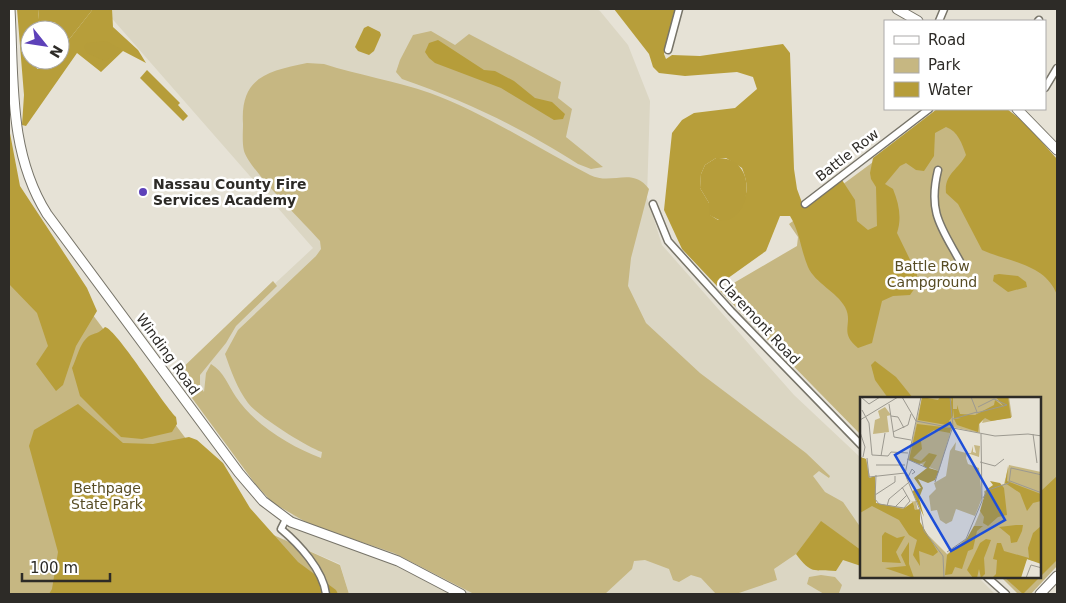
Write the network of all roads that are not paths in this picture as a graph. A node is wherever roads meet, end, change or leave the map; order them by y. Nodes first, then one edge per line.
1 (10, 9) edge
2 (679, 9) edge
3 (897, 9) edge
4 (916, 20) edge
5 (668, 50) dead end
6 (1057, 68) edge
7 (1046, 86) edge
8 (928, 110) edge
9 (1022, 111) edge
10 (1057, 150) edge
11 (938, 170) dead end
12 (653, 204) dead end
13 (805, 204) dead end
14 (962, 267) dead end
15 (860, 444) edge
16 (286, 519) junction
17 (1057, 576) edge
18 (989, 578) edge
19 (326, 594) edge
20 (461, 594) edge
21 (1006, 594) edge
22 (1040, 594) edge

1 - 16 street, Winding Road
2 - 5 street
3 - 4 street
6 - 7 street
8 - 13 street, Battle Row
9 - 10 street
11 - 14 street
12 - 15 street, Claremont Road
16 - 19 street
16 - 20 street, Winding Road
17 - 22 street
18 - 21 street

